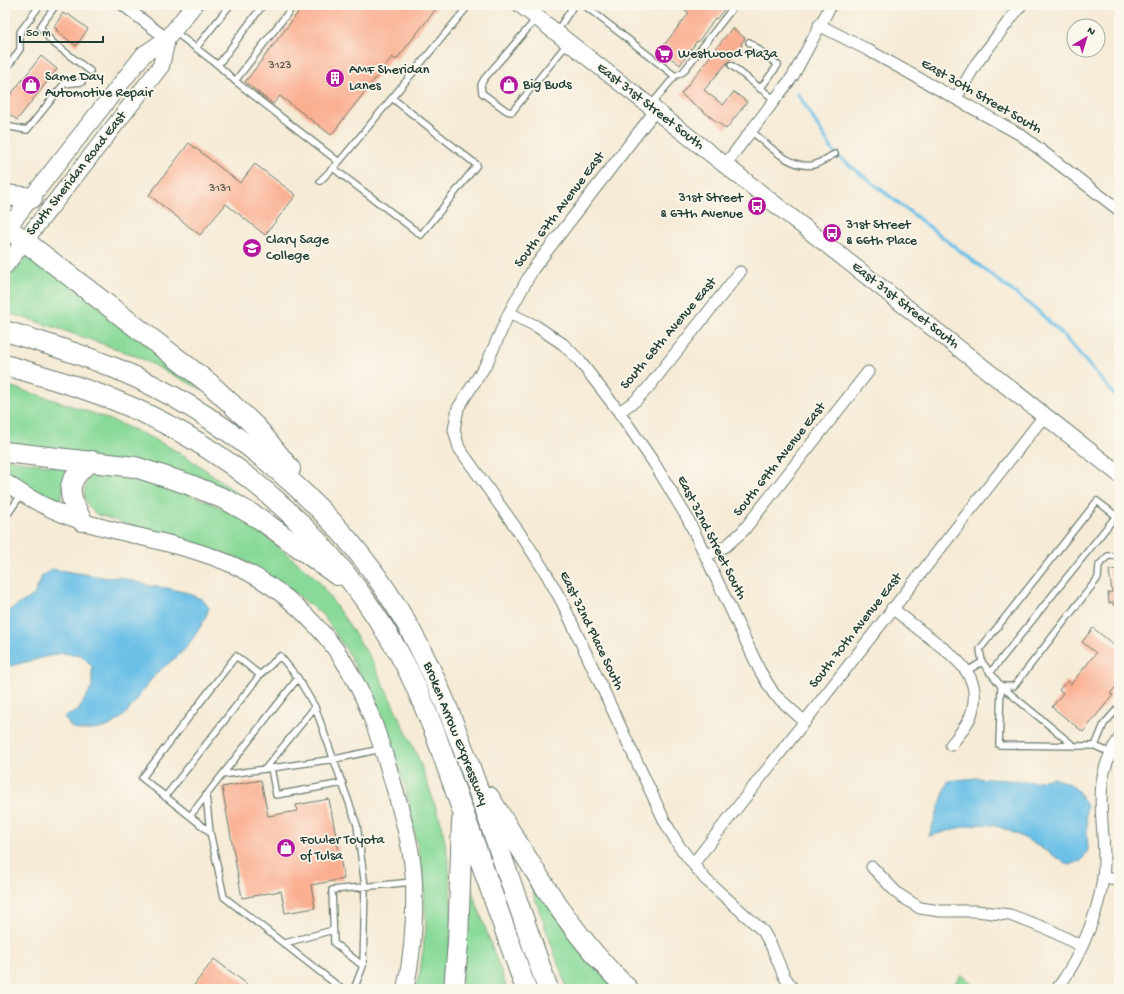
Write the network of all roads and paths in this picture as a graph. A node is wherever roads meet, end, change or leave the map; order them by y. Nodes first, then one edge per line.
1 (40, 5) edge
2 (56, 5) edge
3 (123, 5) edge
4 (194, 5) edge
5 (230, 5) edge
6 (263, 5) edge
7 (294, 5) edge
8 (469, 5) edge
9 (574, 5) edge
10 (584, 5) edge
11 (735, 5) edge
12 (831, 5) edge
13 (1021, 5) edge
14 (529, 9) edge
15 (819, 25) junction
16 (555, 33) junction
17 (170, 35) junction
18 (749, 42) dead end
19 (568, 43) junction
20 (196, 48) junction
21 (218, 65) junction
22 (731, 65) dead end
23 (5, 71) edge
24 (90, 71) dead end
25 (675, 76) junction
26 (235, 81) junction
27 (82, 82) dead end
28 (760, 89) junction
29 (392, 98) junction
30 (956, 98) junction
31 (775, 101) junction
32 (652, 108) junction
33 (5, 126) edge
34 (751, 131) junction
35 (835, 154) dead end
36 (339, 162) junction
37 (725, 165) junction
38 (333, 168) junction
39 (320, 181) dead end
40 (5, 195) edge
41 (32, 198) junction
42 (1119, 210) edge
43 (6, 228) edge
44 (25, 241) junction
45 (5, 266) edge
46 (740, 272) dead end
47 (510, 313) junction
48 (8, 332) edge
49 (5, 365) edge
50 (868, 372) dead end
51 (619, 412) junction
52 (1044, 416) junction
53 (455, 418) joint
54 (5, 452) edge
55 (92, 461) junction
56 (1119, 474) edge
57 (5, 482) edge
58 (22, 494) junction
59 (5, 518) edge
60 (1118, 518) edge
61 (82, 521) junction
62 (347, 540) junction
63 (706, 556) junction
64 (1119, 556) edge
65 (359, 591) junction
66 (892, 608) junction
67 (982, 662) junction
68 (967, 671) junction
69 (990, 673) junction
70 (260, 675) junction
71 (298, 678) junction
72 (1001, 686) junction
73 (315, 706) junction
74 (1119, 707) edge
75 (805, 722) junction
76 (1119, 739) edge
77 (951, 745) dead end
78 (1074, 746) junction
79 (1095, 746) junction
80 (383, 748) junction
81 (1111, 753) junction
82 (335, 759) junction
83 (271, 768) junction
84 (264, 769) junction
85 (470, 769) junction
86 (222, 775) junction
87 (343, 783) junction
88 (206, 796) junction
89 (165, 797) junction
90 (463, 811) junction
91 (190, 816) junction
92 (210, 832) junction
93 (693, 864) junction
94 (872, 867) dead end
95 (1103, 878) junction
96 (1119, 880) edge
97 (414, 882) junction
98 (365, 887) junction
99 (333, 930) junction
100 (285, 943) junction
101 (1081, 946) junction
102 (363, 966) junction
103 (342, 989) edge
104 (354, 989) edge
105 (405, 989) edge
106 (454, 989) edge
107 (526, 989) edge
108 (548, 989) edge
109 (628, 989) edge
110 (793, 989) edge
111 (1057, 989) edge

1 - 23 lane
2 - 24 lane
3 - 17 street
4 - 17 main road, South Sheridan Road East
5 - 20 lane
6 - 21 lane
7 - 26 lane
8 - 29 lane
9 - 16 lane
10 - 25 lane
11 - 25 lane
12 - 15 street
13 - 30 street
14 - 16 main road, East 31st Street South
14 - 19 lane
15 - 30 street, East 30th Street South
15 - 31 street
16 - 19 main road, East 31st Street South
17 - 20 lane
17 - 41 main road, South Sheridan Road East
17 - 44 main road, South Sheridan Road East
18 - 28 lane
19 - 32 main road, East 31st Street South
20 - 21 lane
21 - 26 lane
22 - 28 lane
25 - 32 lane
26 - 36 lane
27 - 33 lane
28 - 31 lane
29 - 36 lane
29 - 38 lane
30 - 42 street, East 30th Street South
31 - 34 street
32 - 37 main road, East 31st Street South
32 - 47 street, South 67th Avenue East
34 - 35 lane
34 - 37 street
36 - 38 lane
37 - 52 main road, East 31st Street South
38 - 39 lane
40 - 41 highway
41 - 43 main road, South Sheridan Road East
43 - 44 highway
44 - 45 main road, South Sheridan Road East
44 - 62 highway
46 - 51 street, South 68th Avenue East
47 - 51 street, East 32nd Street South
47 - 53 street, South 67th Avenue East
48 - 62 highway, Broken Arrow Expressway
49 - 65 highway, Broken Arrow Expressway
50 - 63 street, South 69th Avenue East
51 - 63 street, East 32nd Street South
52 - 56 main road, East 31st Street South
52 - 66 street, South 70th Avenue East
53 - 93 street, East 32nd Place South
54 - 55 highway
55 - 61 highway
55 - 65 highway
57 - 58 main road
58 - 59 lane
58 - 61 main road
60 - 67 lane
60 - 69 lane
61 - 80 main road
62 - 85 highway, Broken Arrow Expressway
63 - 75 street, East 32nd Street South
64 - 72 lane
65 - 90 highway, Broken Arrow Expressway
66 - 68 street
66 - 75 street, South 70th Avenue East
67 - 68 lane
67 - 69 lane
68 - 77 street
69 - 72 lane
70 - 71 lane
70 - 89 lane
70 - 89 lane
71 - 73 lane
71 - 86 lane
72 - 78 lane
72 - 78 lane
73 - 82 lane
73 - 84 lane
74 - 79 lane
75 - 93 street, South 70th Avenue East
76 - 81 street
78 - 79 lane
79 - 81 lane
80 - 82 lane
80 - 97 main road
81 - 95 street
82 - 83 lane
82 - 87 lane
83 - 84 lane
83 - 87 lane
84 - 86 lane
85 - 108 highway, Broken Arrow Expressway
85 - 109 highway
86 - 88 lane
87 - 98 lane
88 - 91 lane
88 - 92 lane
89 - 91 lane
90 - 106 highway
90 - 107 highway, Broken Arrow Expressway
91 - 92 lane
92 - 100 lane
93 - 110 street, East 32nd Place South
94 - 101 street
95 - 96 street
95 - 101 street
97 - 98 lane
97 - 105 main road
98 - 99 lane
98 - 102 lane
99 - 100 lane
99 - 102 lane
100 - 103 lane
101 - 111 street
102 - 104 lane

